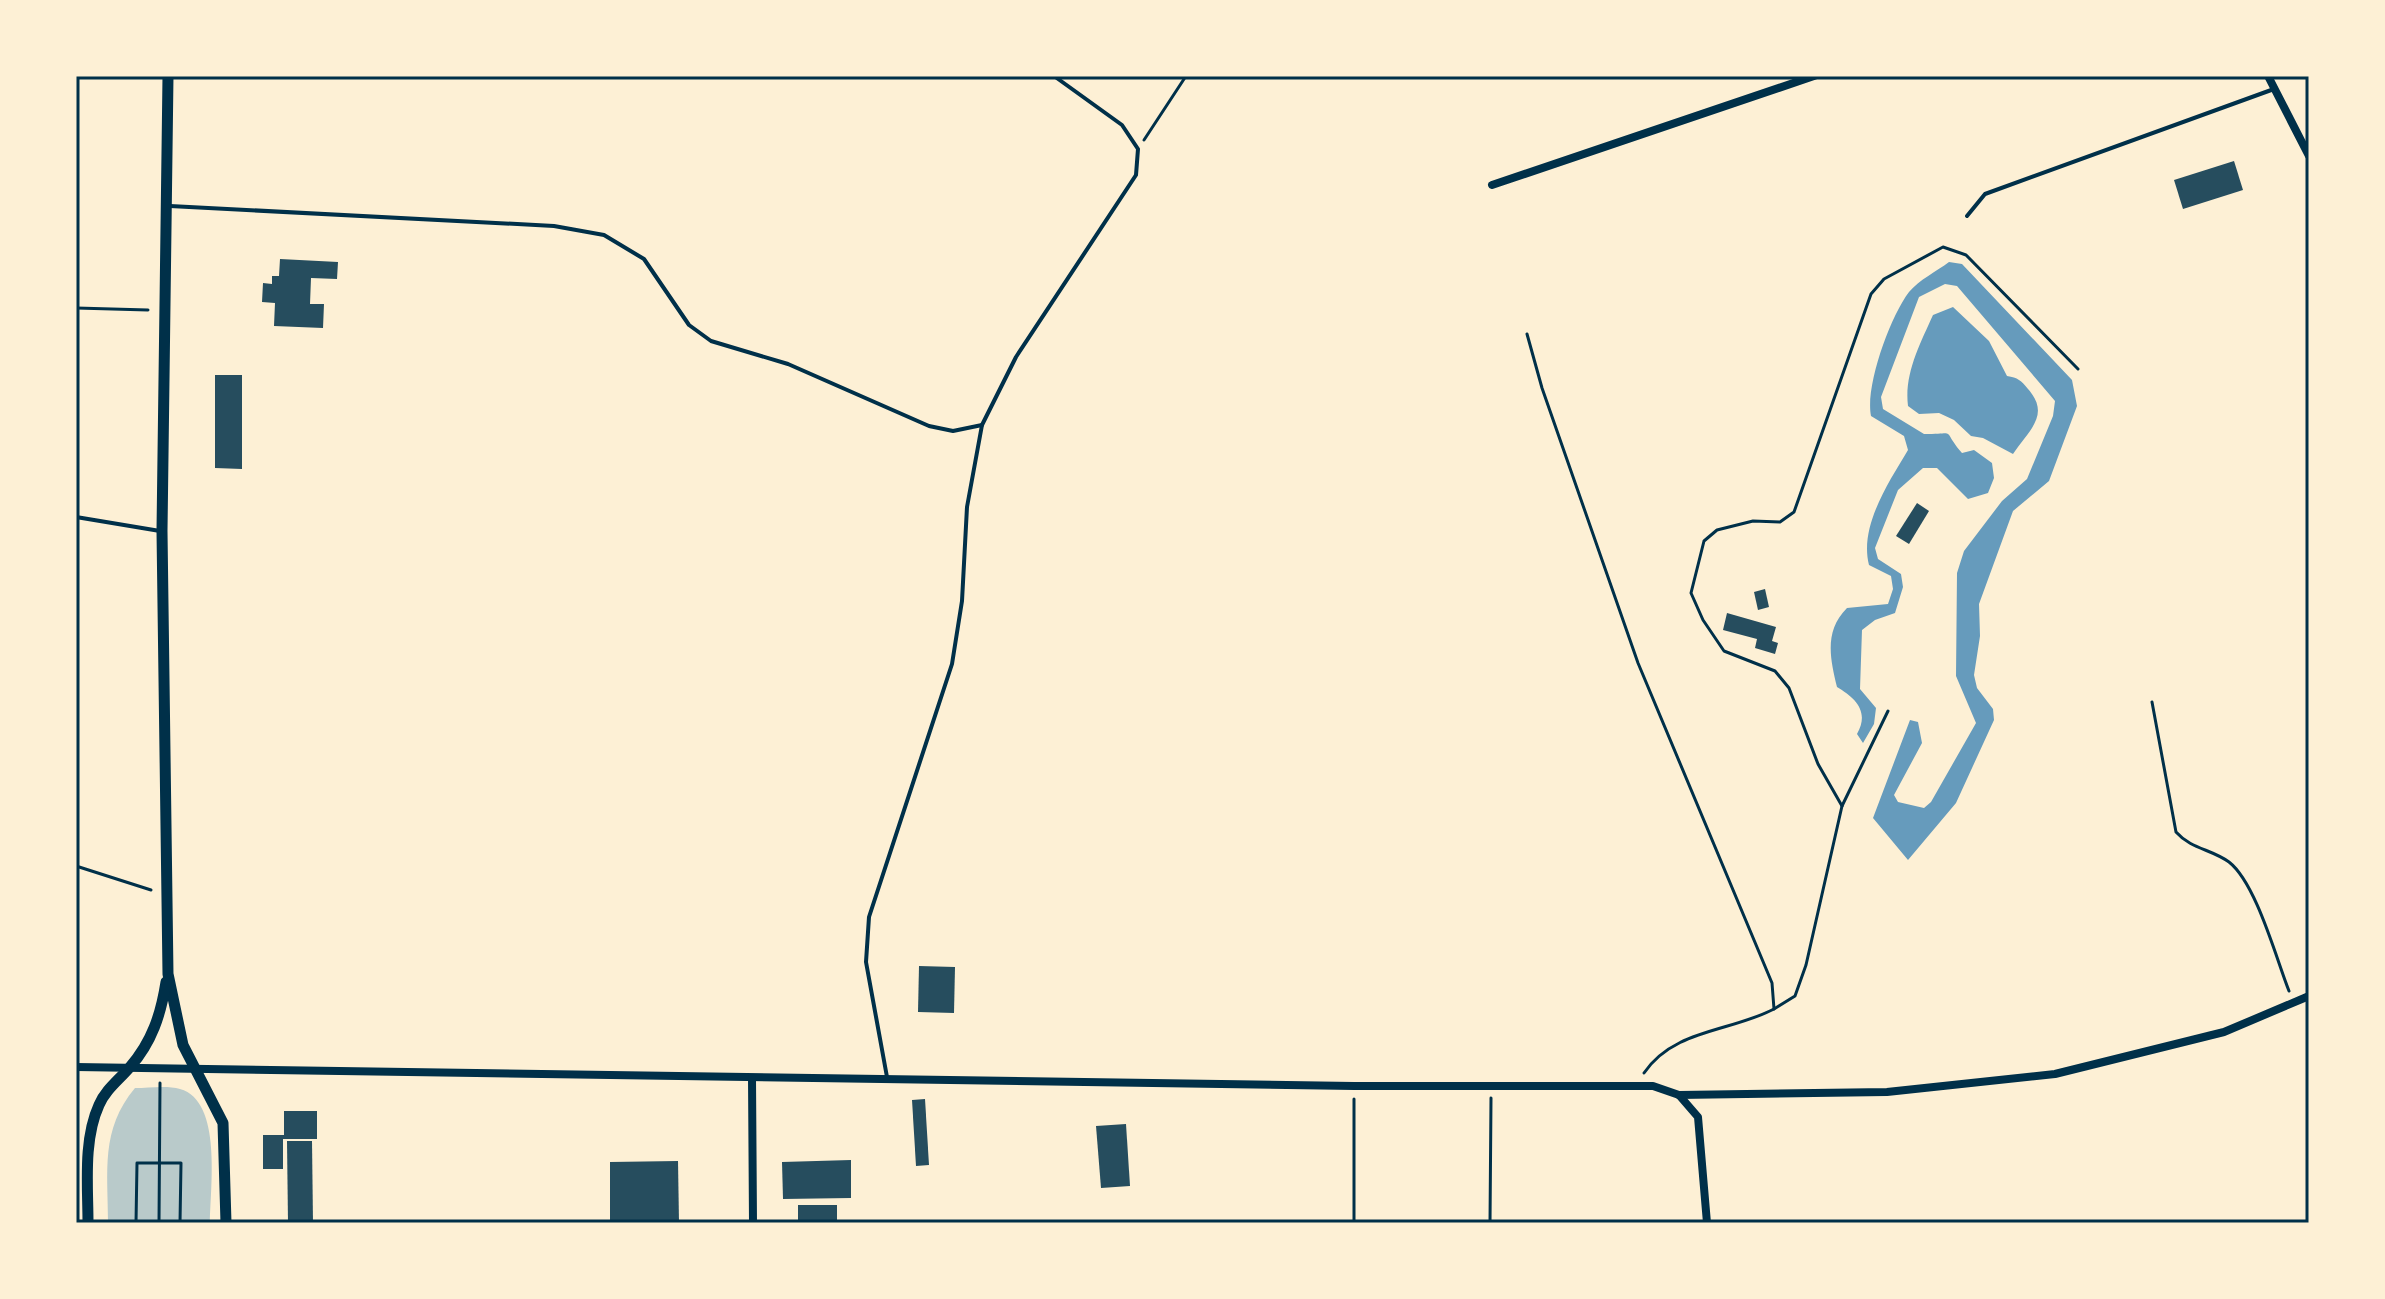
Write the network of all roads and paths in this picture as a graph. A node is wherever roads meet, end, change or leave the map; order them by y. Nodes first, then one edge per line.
1 (168, 76) edge
2 (1054, 76) edge
3 (1186, 76) edge
4 (1814, 76) edge
5 (2268, 76) edge
6 (2274, 89) junction
7 (1138, 149) junction
8 (2309, 156) edge
9 (1492, 185) dead end
10 (165, 206) junction
11 (1967, 216) dead end
12 (76, 308) edge
13 (164, 310) junction
14 (1527, 334) dead end
15 (2078, 369) dead end
16 (982, 425) junction
17 (76, 517) edge
18 (162, 531) junction
19 (2152, 702) dead end
20 (1888, 711) dead end
21 (1842, 806) junction
22 (76, 866) edge
23 (166, 895) junction
24 (168, 974) junction
25 (2302, 999) edge
26 (1774, 1009) junction
27 (2309, 1010) edge
28 (76, 1067) edge
29 (130, 1068) junction
30 (160, 1069) junction
31 (196, 1069) junction
32 (752, 1078) junction
33 (887, 1079) junction
34 (1354, 1086) junction
35 (1491, 1086) junction
36 (1635, 1086) junction
37 (1679, 1095) junction
38 (159, 1162) junction
39 (88, 1223) edge
40 (136, 1223) edge
41 (159, 1223) edge
42 (180, 1223) edge
43 (226, 1223) edge
44 (753, 1223) edge
45 (1354, 1223) edge
46 (1490, 1223) edge
47 (1707, 1223) edge

1 - 10 street
2 - 7 lane
3 - 7 path
4 - 9 street
5 - 6 street
6 - 8 street
6 - 11 lane
7 - 16 lane
10 - 13 street
10 - 16 lane
12 - 13 path
13 - 18 street
14 - 26 path
15 - 21 path
16 - 33 lane
17 - 18 lane
18 - 23 street
19 - 25 path
20 - 21 path
21 - 26 path
22 - 23 path
23 - 24 street
24 - 29 street
24 - 31 street
25 - 27 street
25 - 37 street
26 - 36 path
28 - 29 street
29 - 30 street
29 - 39 street
30 - 31 street
30 - 38 path
31 - 32 street
31 - 43 street
32 - 33 street
32 - 44 street
33 - 34 street
34 - 35 street
34 - 45 path
35 - 36 street
35 - 46 path
36 - 37 street
37 - 47 street
38 - 40 path
38 - 41 path
38 - 42 path

